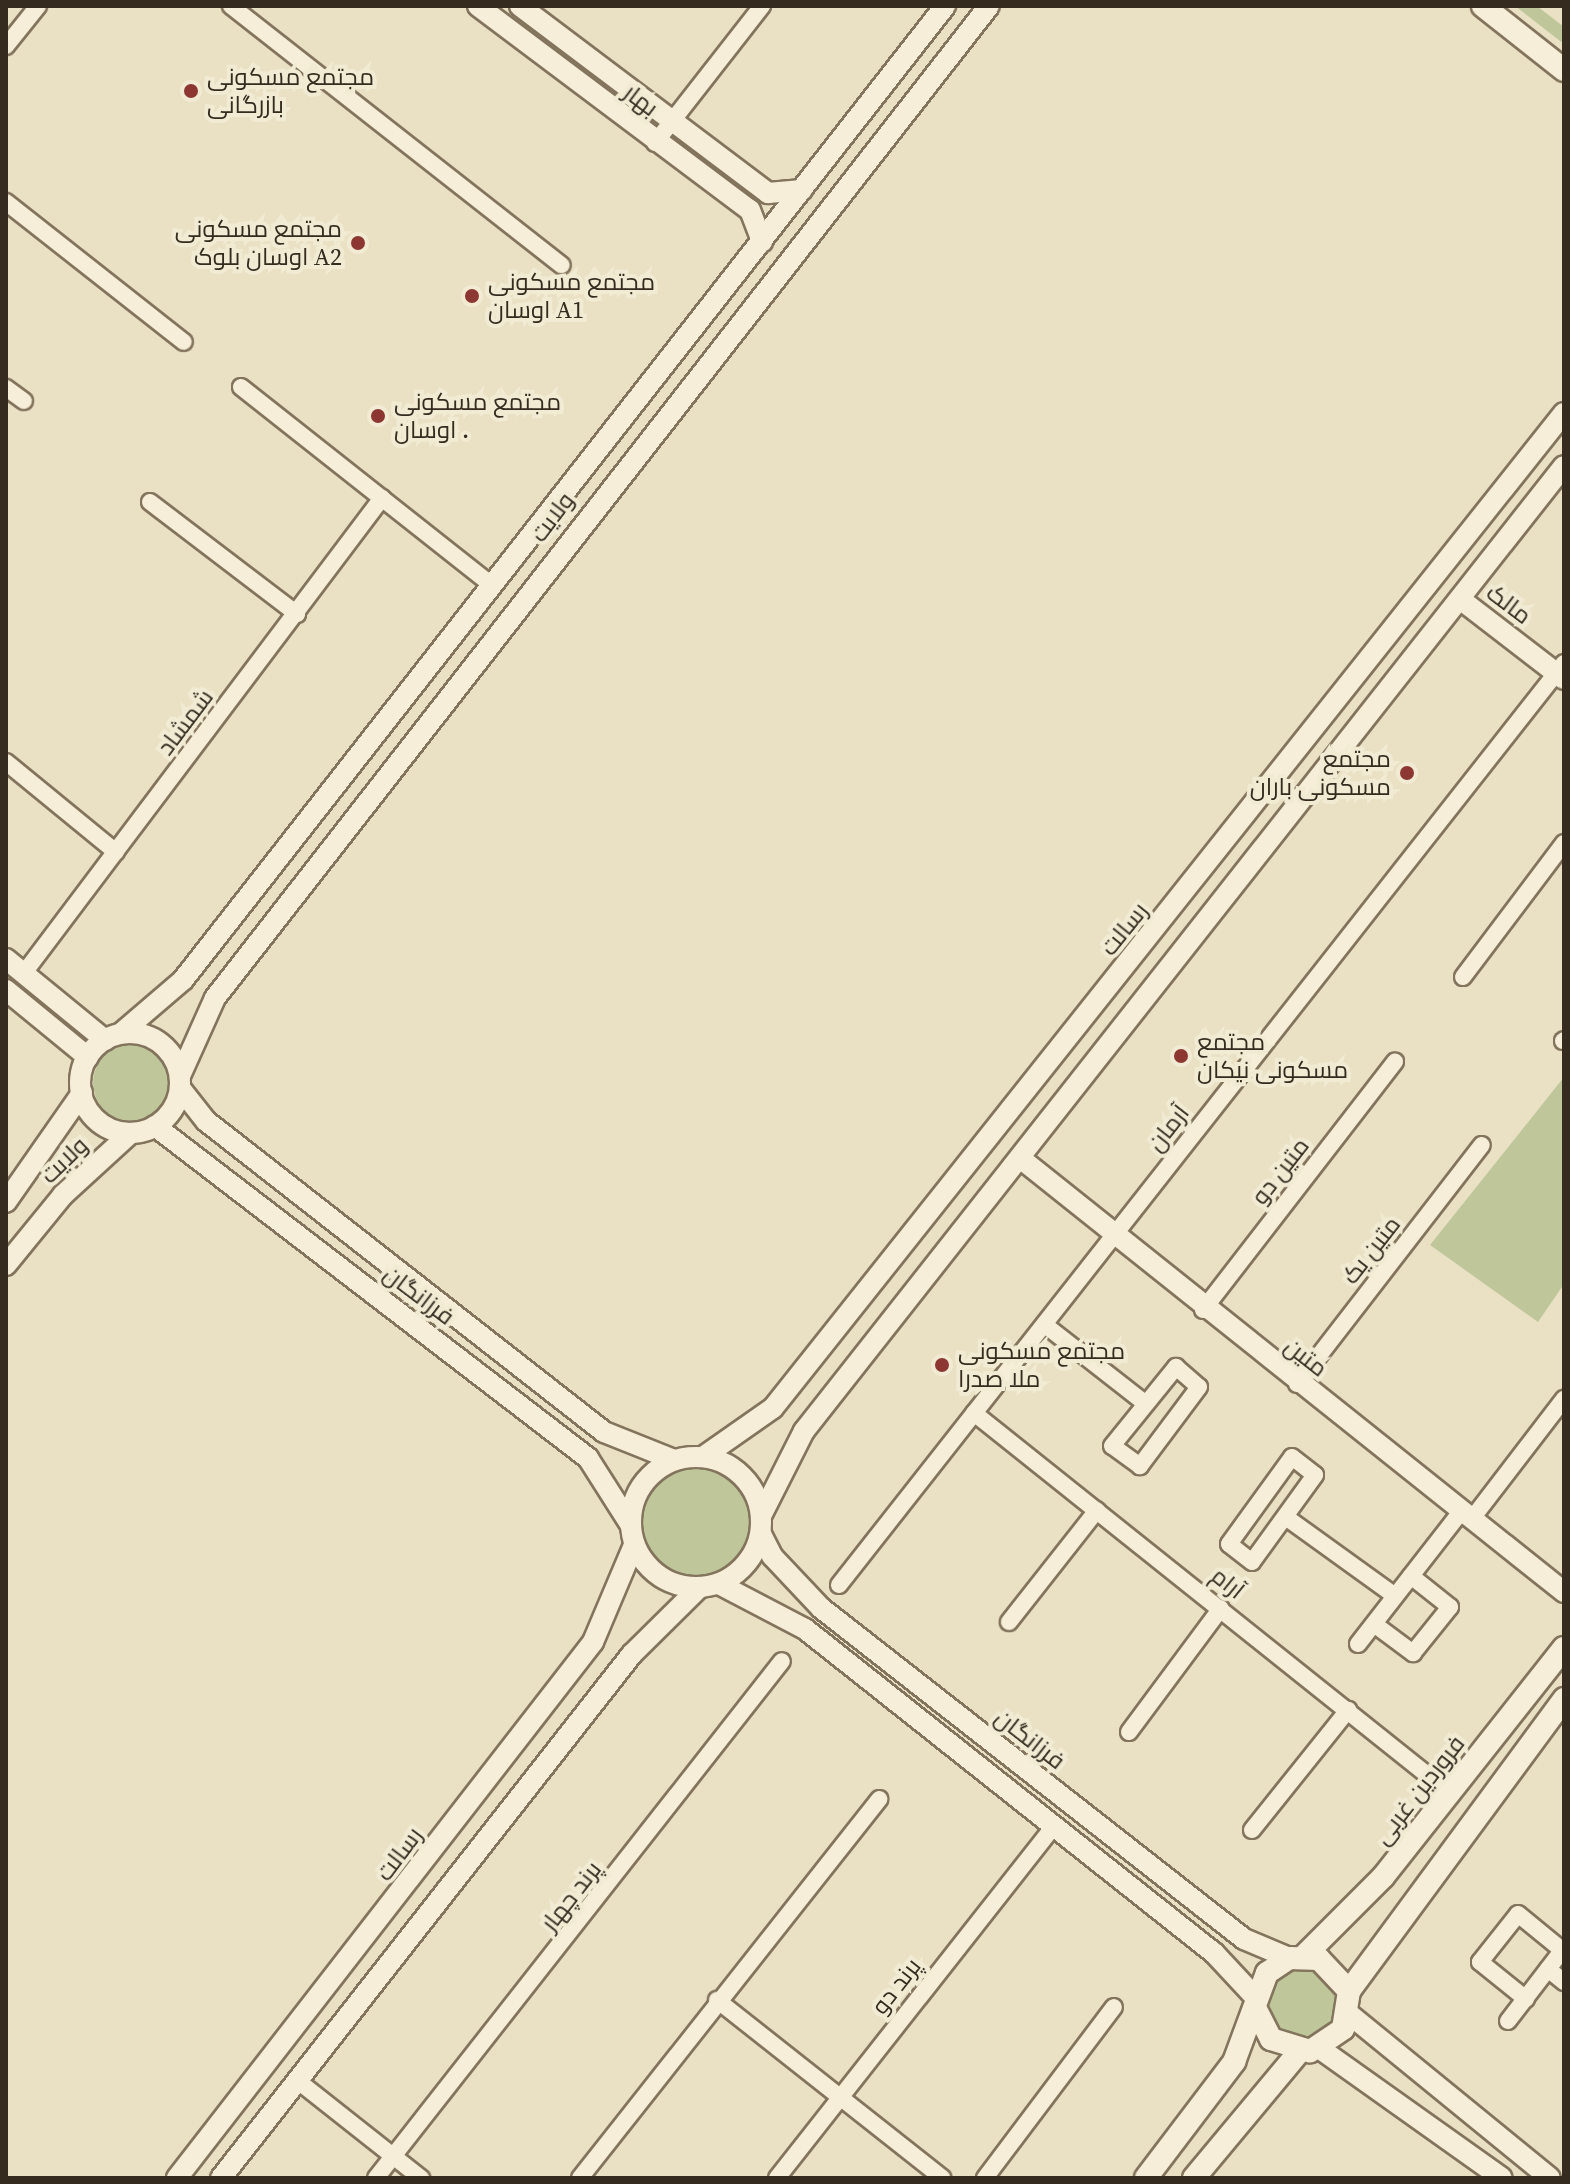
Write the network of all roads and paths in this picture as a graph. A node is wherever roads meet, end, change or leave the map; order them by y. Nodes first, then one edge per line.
1 (38, 6) edge
2 (231, 6) edge
3 (478, 6) edge
4 (520, 6) edge
5 (762, 6) edge
6 (945, 6) edge
7 (989, 6) edge
8 (1483, 6) edge
9 (6, 46) edge
10 (1564, 70) edge
11 (672, 121) junction
12 (655, 143) junction
13 (802, 190) junction
14 (6, 202) edge
15 (762, 242) junction
16 (561, 265) dead end
17 (184, 342) dead end
18 (241, 387) dead end
19 (6, 388) edge
20 (24, 401) dead end
21 (1564, 413) edge
22 (1564, 466) edge
23 (382, 498) junction
24 (150, 502) dead end
25 (493, 586) junction
26 (1460, 599) junction
27 (297, 614) junction
28 (1561, 672) edge
29 (6, 762) edge
30 (1564, 843) edge
31 (116, 852) junction
32 (6, 959) edge
33 (24, 973) junction
34 (1463, 977) dead end
35 (7, 993) edge
36 (113, 1037) junction
37 (88, 1057) junction
38 (1395, 1062) dead end
39 (180, 1082) junction
40 (82, 1093) junction
41 (155, 1126) junction
42 (131, 1133) junction
43 (1482, 1145) dead end
44 (1020, 1158) junction
45 (6, 1202) edge
46 (1114, 1236) junction
47 (6, 1265) edge
48 (1203, 1310) junction
49 (1045, 1325) junction
50 (1297, 1384) junction
51 (1564, 1399) edge
52 (1145, 1403) junction
53 (974, 1413) junction
54 (703, 1457) junction
55 (674, 1460) junction
56 (1097, 1510) junction
57 (1466, 1516) junction
58 (1287, 1518) junction
59 (761, 1524) junction
60 (632, 1535) junction
61 (1411, 1576) junction
62 (839, 1585) dead end
63 (709, 1586) junction
64 (1564, 1592) edge
65 (1395, 1596) junction
66 (1221, 1608) junction
67 (1009, 1622) dead end
68 (1374, 1624) junction
69 (1358, 1644) dead end
70 (1564, 1648) edge
71 (782, 1661) dead end
72 (1564, 1699) edge
73 (1348, 1710) junction
74 (1129, 1732) dead end
75 (1450, 1793) junction
76 (879, 1799) dead end
77 (1055, 1825) junction
78 (1252, 1830) dead end
79 (1563, 1949) edge
80 (1297, 1957) junction
81 (1548, 1969) junction
82 (1564, 1982) edge
83 (1349, 1991) junction
84 (1526, 1999) junction
85 (717, 2000) junction
86 (1256, 2005) junction
87 (1114, 2007) dead end
88 (1349, 2014) junction
89 (1508, 2021) dead end
90 (1309, 2050) junction
91 (298, 2081) junction
92 (839, 2097) junction
93 (393, 2156) junction
94 (177, 2178) edge
95 (221, 2178) edge
96 (376, 2178) edge
97 (421, 2178) edge
98 (580, 2178) edge
99 (777, 2178) edge
100 (942, 2178) edge
101 (985, 2178) edge
102 (1146, 2178) edge
103 (1194, 2178) edge
104 (1502, 2178) edge
105 (1550, 2178) edge

1 - 9 street
2 - 16 street
3 - 12 street, بهار
4 - 11 street, بهار
5 - 11 street
6 - 13 street, ولایت
7 - 39 street, ولایت
8 - 10 main road
11 - 12 street
11 - 13 street, بهار
12 - 15 street, بهار
13 - 15 street, ولایت
14 - 17 street
15 - 25 street, ولایت
18 - 23 street
19 - 20 street
21 - 54 street, رسالت
22 - 26 street
23 - 25 street
23 - 27 street, شمشاد
24 - 27 street
25 - 36 street, ولایت
26 - 28 street, مالک
26 - 44 street
27 - 31 street, شمشاد
28 - 46 street, آرمان
29 - 31 street
30 - 34 street
31 - 33 street, شمشاد
32 - 33 street
33 - 36 street
35 - 37 street
36 - 37 street
36 - 39 street
37 - 40 street
38 - 48 street, متین دو
39 - 41 street
39 - 55 street, فرزانگان
40 - 42 street
40 - 45 street, ولایت
41 - 42 street
41 - 60 street, فرزانگان
42 - 47 street, ولایت
43 - 50 street, متین یک
44 - 46 street, متین
44 - 59 street
46 - 48 street, متین
46 - 49 street, آرمان
48 - 50 street, متین
49 - 52 street
49 - 53 street, آرمان
50 - 57 street, متین
51 - 57 street
52 - 52 street
53 - 56 street, آرام
53 - 62 street, آرمان
54 - 55 street
54 - 59 street
55 - 60 street
56 - 66 street, آرام
56 - 67 street
57 - 61 street
57 - 64 street, متین
58 - 58 street
58 - 65 street
59 - 63 street
59 - 80 street, فرزانگان
60 - 63 street
60 - 94 street, رسالت
61 - 65 street
61 - 68 street
63 - 77 street
63 - 91 street
65 - 68 street
66 - 73 street, آرام
66 - 74 street
68 - 69 street
70 - 75 main road, فروردین غربی
71 - 93 street, پرند چهار
72 - 83 main road
73 - 75 street, آرام
73 - 78 street
75 - 80 main road, فروردین غربی
76 - 85 street
77 - 86 street
77 - 92 street, پرند دو
79 - 81 street
79 - 84 street
80 - 83 main road
80 - 86 main road
81 - 82 street
81 - 84 street
83 - 88 main road
84 - 89 street
85 - 92 street
85 - 98 street
86 - 90 main road
86 - 102 main road
87 - 101 street
88 - 90 main road
88 - 105 street
90 - 103 main road
90 - 104 street
91 - 93 street
91 - 95 street
92 - 99 street, پرند دو
92 - 100 street
93 - 96 street, پرند چهار
93 - 97 street

